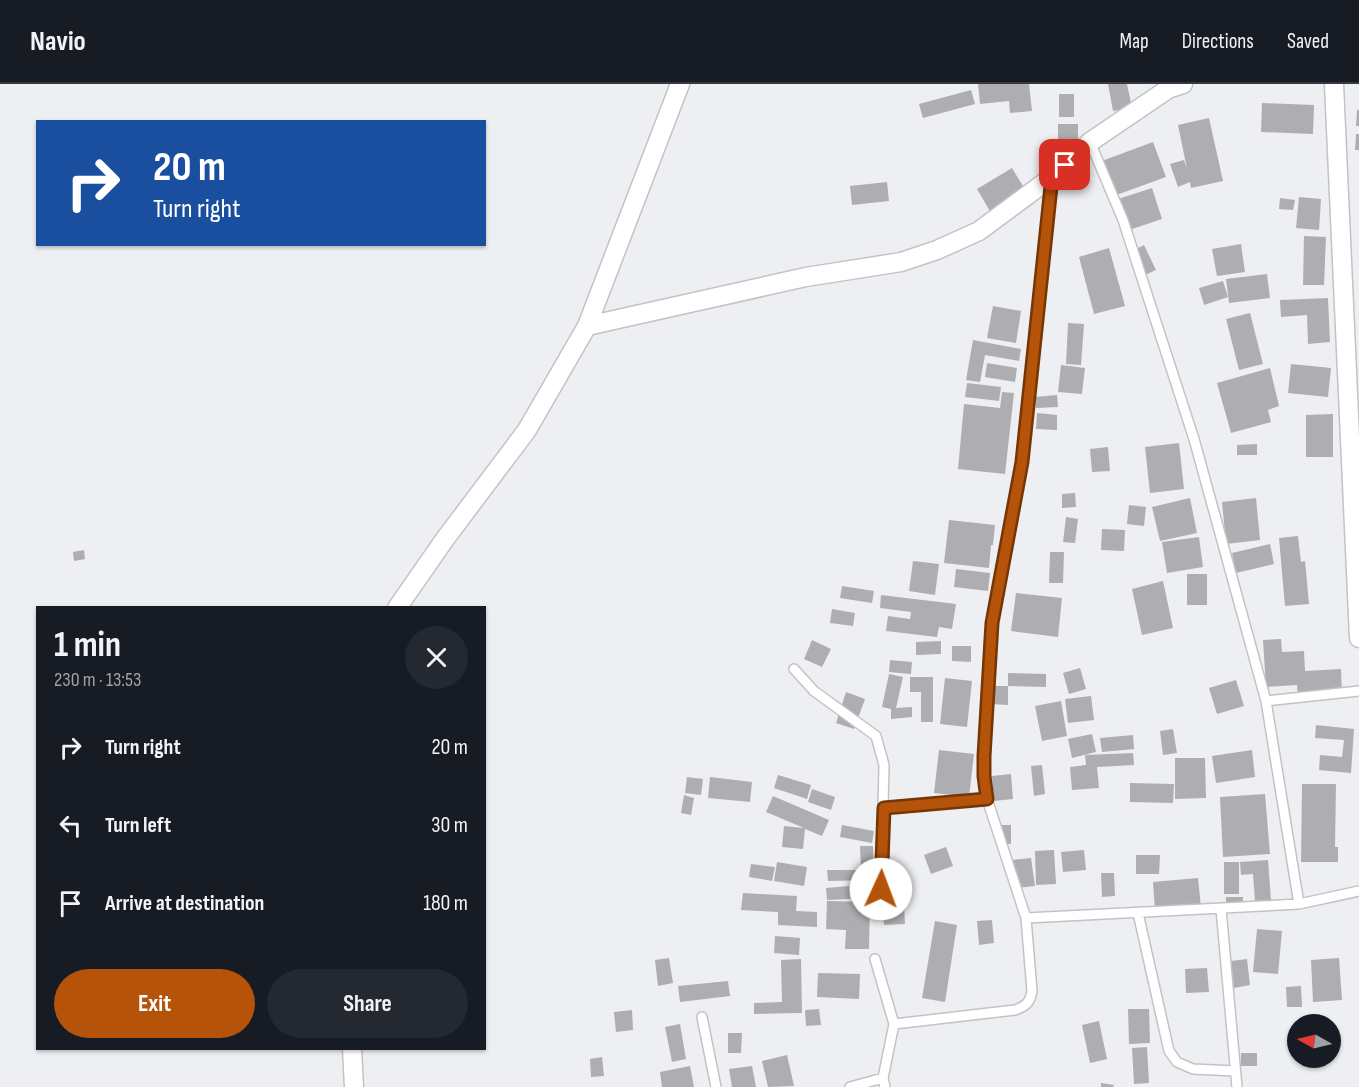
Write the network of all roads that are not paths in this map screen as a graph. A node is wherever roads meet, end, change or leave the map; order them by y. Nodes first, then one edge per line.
1 (680, 84) edge
2 (1183, 84) edge
3 (1334, 84) edge
4 (1090, 142) junction
5 (1052, 177) junction
6 (587, 326) junction
7 (399, 606) edge
8 (1359, 638) edge
9 (794, 669) dead end
10 (1359, 691) edge
11 (1266, 701) junction
12 (987, 799) junction
13 (884, 808) junction
14 (881, 889) dead end
15 (1359, 891) edge
16 (1299, 904) junction
17 (1221, 909) junction
18 (1138, 913) junction
19 (1026, 918) junction
20 (875, 959) dead end
21 (702, 1017) dead end
22 (894, 1024) junction
23 (352, 1050) edge
24 (1235, 1071) junction
25 (884, 1082) edge
26 (354, 1087) edge
27 (716, 1087) edge
28 (850, 1087) edge
29 (1237, 1087) edge

1 - 6 street
2 - 4 street
3 - 8 street
4 - 5 street
4 - 11 lane
5 - 6 street
5 - 12 lane
6 - 7 street
9 - 13 lane
10 - 11 lane
11 - 16 lane
12 - 13 lane
12 - 19 lane
13 - 14 lane
15 - 16 lane
16 - 17 lane
17 - 18 lane
17 - 24 lane
18 - 19 lane
18 - 24 lane
19 - 22 lane
20 - 22 lane
21 - 27 lane
22 - 25 lane
23 - 26 street
24 - 29 lane
25 - 28 lane

